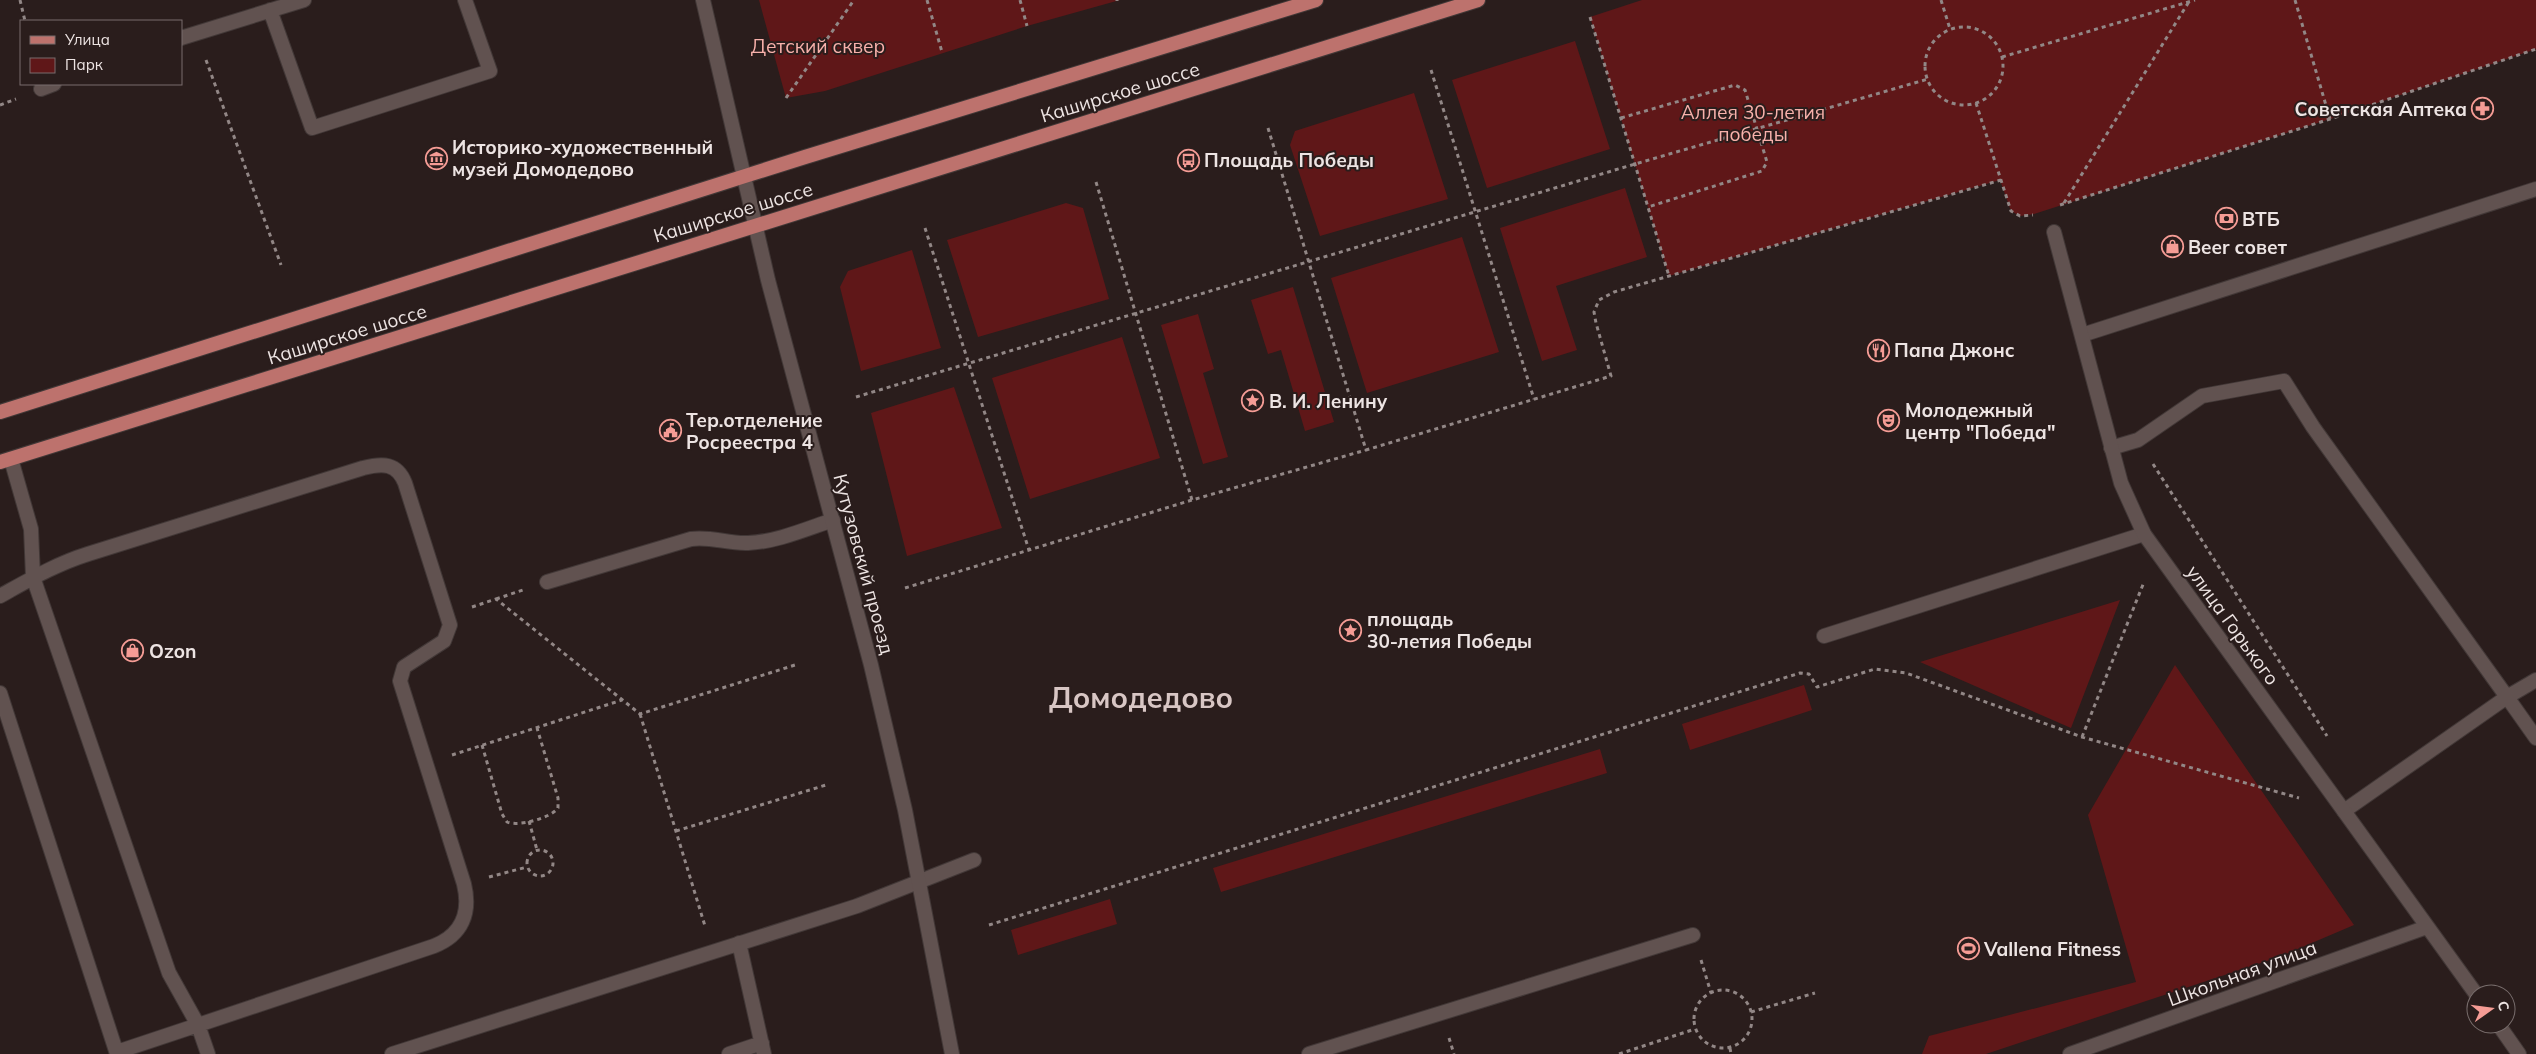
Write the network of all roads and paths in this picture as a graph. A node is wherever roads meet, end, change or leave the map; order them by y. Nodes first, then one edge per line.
1 (20, 0) edge
2 (304, 0) edge
3 (465, 0) edge
4 (703, 0) edge
5 (854, 0) edge
6 (927, 0) edge
7 (1020, 0) edge
8 (1316, 0) edge
9 (1478, 0) edge
10 (1941, 0) edge
11 (2196, 0) edge
12 (2295, 0) edge
13 (2191, 1) edge
14 (270, 10) junction
15 (1590, 17) dead end
16 (25, 20) edge
17 (1027, 26) dead end
18 (1950, 29) junction
19 (196, 32) junction
20 (182, 38) edge
21 (2536, 49) edge
22 (942, 52) dead end
23 (2002, 57) junction
24 (1431, 70) dead end
25 (1928, 80) junction
26 (51, 85) edge
27 (40, 89) dead end
28 (786, 98) dead end
29 (1976, 103) junction
30 (1621, 118) junction
31 (2330, 120) junction
32 (1268, 128) dead end
33 (1758, 128) junction
34 (1635, 164) junction
35 (744, 176) junction
36 (2001, 180) junction
37 (1096, 182) dead end
38 (2536, 189) edge
39 (2063, 204) junction
40 (1648, 207) junction
41 (2048, 210) junction
42 (1476, 212) junction
43 (755, 225) junction
44 (926, 228) dead end
45 (2054, 232) joint
46 (1309, 263) junction
47 (281, 265) dead end
48 (1669, 276) junction
49 (1136, 313) junction
50 (2082, 335) junction
51 (968, 362) junction
52 (856, 397) dead end
53 (1534, 399) junction
54 (0, 412) edge
55 (2138, 440) junction
56 (2111, 448) junction
57 (1366, 450) junction
58 (5, 460) edge
59 (1192, 500) junction
60 (833, 520) junction
61 (2144, 534) junction
62 (1029, 550) junction
63 (2156, 551) junction
64 (33, 577) junction
65 (547, 582) dead end
66 (905, 588) dead end
67 (0, 596) edge
68 (448, 615) junction
69 (1824, 636) dead end
70 (795, 665) dead end
71 (2536, 680) edge
72 (0, 693) edge
73 (2507, 697) junction
74 (623, 700) junction
75 (640, 714) junction
76 (536, 728) junction
77 (2082, 737) junction
78 (2328, 738) dead end
79 (2536, 738) edge
80 (482, 745) junction
81 (426, 763) junction
82 (826, 785) dead end
83 (2344, 811) junction
84 (529, 821) junction
85 (676, 831) junction
86 (537, 850) junction
87 (974, 860) dead end
88 (527, 866) junction
89 (920, 882) junction
90 (464, 884) junction
91 (989, 925) dead end
92 (2427, 927) junction
93 (1693, 935) dead end
94 (739, 943) junction
95 (713, 952) junction
96 (2469, 984) edge
97 (1815, 993) dead end
98 (1751, 1012) junction
99 (198, 1024) junction
100 (1695, 1029) junction
101 (2505, 1034) edge
102 (763, 1048) edge
103 (1730, 1048) junction
104 (117, 1053) edge
105 (208, 1054) edge
106 (392, 1054) edge
107 (729, 1054) edge
108 (952, 1054) edge
109 (1309, 1054) edge
110 (1619, 1054) edge
111 (1731, 1054) edge
112 (2070, 1054) edge
113 (2519, 1054) edge

1 - 16 path
2 - 14 street
3 - 14 street
4 - 35 street, Кутузовский проезд
5 - 28 path
6 - 22 path
7 - 17 path
8 - 35 main road, Каширское шоссе
9 - 43 main road, Каширское шоссе
10 - 18 path
11 - 13 path
12 - 31 path
13 - 23 path
13 - 39 path
14 - 19 street
15 - 30 path
18 - 23 path
18 - 25 path
19 - 20 street
19 - 47 path
21 - 31 path
23 - 29 path
24 - 42 path
25 - 29 path
25 - 33 path
26 - 27 street
29 - 36 path
30 - 33 path
30 - 34 path
31 - 39 path
32 - 46 path
33 - 34 path
33 - 40 path
34 - 40 path
34 - 42 path
35 - 43 street, Кутузовский проезд
35 - 54 main road, Каширское шоссе
36 - 41 path
36 - 48 path
37 - 49 path
38 - 50 street
39 - 41 path
40 - 48 path
41 - 45 path
42 - 46 path
42 - 53 path
43 - 58 main road, Каширское шоссе
43 - 60 street, Кутузовский проезд
44 - 51 path
45 - 50 street, улица Горького
46 - 49 path
46 - 57 path
48 - 53 path
49 - 51 path
49 - 59 path
50 - 56 street, улица Горького
51 - 52 path
51 - 62 path
53 - 57 path
55 - 56 street
55 - 73 street
55 - 78 path
56 - 61 street, улица Горького
57 - 59 path
58 - 64 street
59 - 62 path
60 - 65 street
60 - 89 street, Кутузовский проезд
61 - 63 street, улица Горького
61 - 69 street
62 - 66 path
63 - 77 path
63 - 83 street, улица Горького
64 - 67 street
64 - 68 street
64 - 99 street
68 - 74 path
68 - 81 street
70 - 75 path
71 - 73 street
72 - 104 street
73 - 79 street
73 - 83 street
74 - 75 path
74 - 76 path
75 - 85 path
76 - 80 path
76 - 84 path
77 - 83 path
77 - 91 path
80 - 81 path
80 - 84 path
81 - 90 street
82 - 85 path
83 - 92 street, улица Горького
84 - 86 path
85 - 95 path
86 - 88 path
86 - 88 path
87 - 89 street
88 - 90 path
89 - 94 street
89 - 108 street, Кутузовский проезд
90 - 99 street
92 - 96 street, улица Горького
92 - 112 street, Школьная улица
93 - 109 street
94 - 95 street
94 - 102 street
95 - 106 street
97 - 98 path
98 - 100 path
98 - 103 path
99 - 104 street
99 - 105 street
100 - 103 path
100 - 110 path
101 - 113 street
102 - 107 street
103 - 111 path

